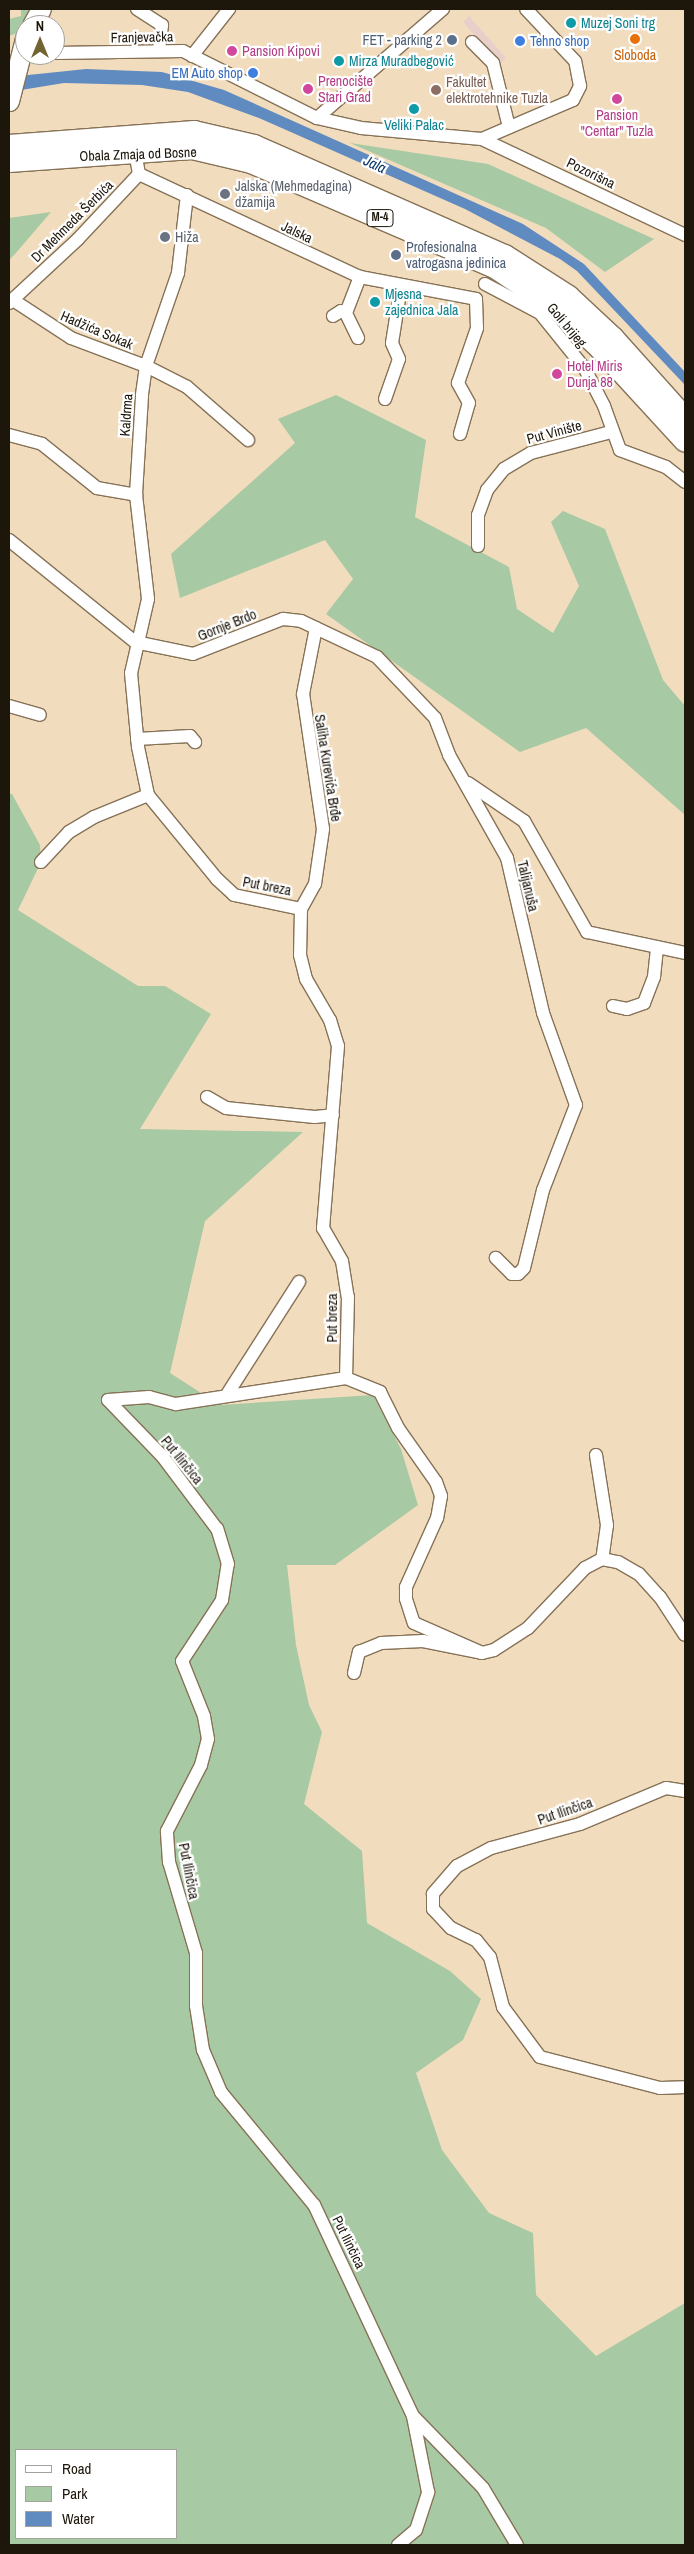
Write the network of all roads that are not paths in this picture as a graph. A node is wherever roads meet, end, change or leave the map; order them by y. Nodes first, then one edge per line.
1 (137, 9) edge
2 (229, 9) edge
3 (443, 9) edge
4 (526, 9) edge
5 (472, 42) dead end
6 (159, 51) junction
7 (65, 53) edge
8 (192, 56) junction
9 (16, 65) edge
10 (9, 100) edge
11 (317, 118) junction
12 (508, 127) junction
13 (482, 139) junction
14 (9, 145) edge
15 (135, 151) junction
16 (9, 161) edge
17 (139, 174) junction
18 (187, 195) junction
19 (685, 235) edge
20 (489, 276) junction
21 (360, 277) junction
22 (401, 286) junction
23 (476, 299) junction
24 (11, 302) edge
25 (346, 313) junction
26 (333, 316) dead end
27 (358, 338) dead end
28 (146, 366) junction
29 (385, 399) dead end
30 (685, 417) edge
31 (611, 432) junction
32 (460, 434) dead end
33 (9, 435) edge
34 (248, 440) dead end
35 (685, 442) edge
36 (685, 482) edge
37 (136, 495) junction
38 (9, 540) edge
39 (478, 546) dead end
40 (316, 628) junction
41 (136, 642) junction
42 (411, 691) joint
43 (9, 706) edge
44 (40, 715) dead end
45 (137, 739) junction
46 (195, 742) dead end
47 (468, 783) junction
48 (148, 796) junction
49 (41, 862) dead end
50 (301, 910) junction
51 (657, 947) junction
52 (682, 956) edge
53 (613, 1006) dead end
54 (208, 1097) dead end
55 (333, 1115) junction
56 (496, 1258) dead end
57 (299, 1282) dead end
58 (346, 1378) junction
59 (228, 1393) junction
60 (596, 1455) dead end
61 (602, 1559) junction
62 (685, 1635) edge
63 (482, 1653) junction
64 (354, 1673) dead end
65 (685, 1791) edge
66 (685, 2087) edge
67 (414, 2416) junction
68 (398, 2545) edge
69 (517, 2545) edge

1 - 6 street
2 - 8 street
3 - 11 street
4 - 12 street
5 - 12 street
6 - 7 street, Franjevačka
6 - 8 street, Franjevačka
8 - 11 street, Franjevačka
9 - 10 street
11 - 13 street, Franjevačka
12 - 13 street
13 - 19 street, Pozorišna
14 - 30 main road, Obala Zmaja od Bosne / M-4
15 - 16 main road, Obala Zmaja od Bosne / M-4
15 - 17 street
15 - 20 main road, Obala Zmaja od Bosne / M-4
17 - 18 street, Jalska
17 - 24 street, Dr Mehmeda Šerbića
18 - 21 street, Jalska
18 - 28 street, Kaldrma
20 - 23 street
20 - 31 street, Goli brijeg
20 - 35 main road, Obala Zmaja od Bosne / M-4
21 - 22 street, Jalska
21 - 25 street
22 - 23 street, Jalska
22 - 29 street
23 - 32 street
24 - 28 street, Hadžića Sokak
25 - 26 street
25 - 27 street
28 - 34 street, Hadžića Sokak
28 - 37 street, Kaldrma
31 - 36 street, Goli brijeg
31 - 39 street, Put Vinište
33 - 37 street
37 - 41 street, Kaldrma
38 - 41 street, Gornje Brdo
40 - 41 street, Gornje Brdo
40 - 42 street, Gornje Brdo
40 - 50 street, Saliha Kurevića Brđe
41 - 45 street
42 - 47 street, Talijanuša
43 - 44 street
45 - 46 street
45 - 48 street
47 - 51 street
47 - 56 street, Talijanuša
48 - 49 street
48 - 50 street, Put breza
50 - 55 street, Put breza
51 - 52 street
51 - 53 street
54 - 55 street
55 - 58 street, Put breza
57 - 59 street
58 - 59 street, Put Ilinčica
58 - 63 street, Put Ilinčica
59 - 67 street, Put Ilinčica
60 - 61 street
61 - 62 street
61 - 63 street
63 - 64 street
65 - 66 street, Put Ilinčica
67 - 68 street, Put Ilinčica
67 - 69 street, Put Ilinčica

